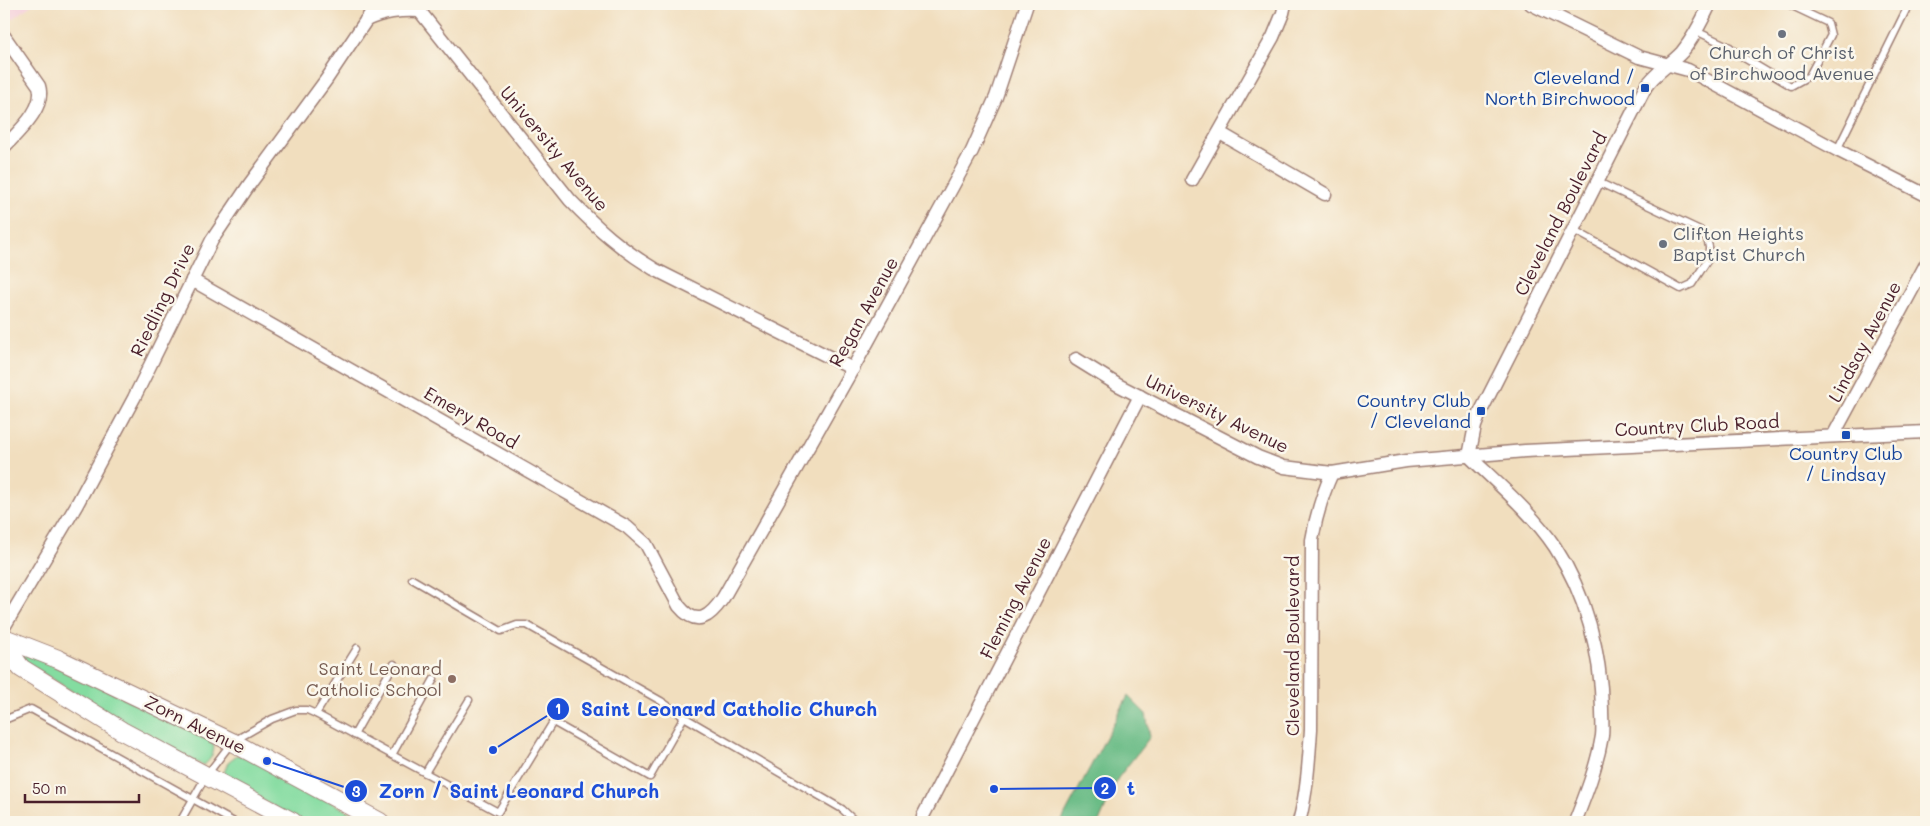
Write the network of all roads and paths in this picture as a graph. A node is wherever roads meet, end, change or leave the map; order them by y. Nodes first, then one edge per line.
1 (377, 4) edge
2 (1027, 4) edge
3 (1285, 4) edge
4 (1531, 4) edge
5 (1710, 4) edge
6 (1788, 4) edge
7 (1909, 4) edge
8 (417, 8) edge
9 (366, 20) junction
10 (1696, 32) junction
11 (4, 36) edge
12 (1667, 65) junction
13 (1220, 132) junction
14 (4, 147) edge
15 (1837, 150) junction
16 (1192, 180) dead end
17 (1596, 181) junction
18 (1326, 194) dead end
19 (1926, 195) edge
20 (1572, 229) junction
21 (1926, 264) edge
22 (192, 280) junction
23 (1076, 359) dead end
24 (853, 369) junction
25 (1140, 396) junction
26 (1926, 432) edge
27 (1833, 436) junction
28 (1470, 456) junction
29 (1332, 473) junction
30 (412, 579) dead end
31 (699, 618) joint
32 (4, 626) edge
33 (4, 638) edge
34 (4, 644) edge
35 (357, 648) dead end
36 (394, 664) dead end
37 (434, 679) dead end
38 (469, 700) dead end
39 (316, 714) junction
40 (684, 717) junction
41 (4, 720) edge
42 (354, 735) junction
43 (232, 742) junction
44 (392, 755) junction
45 (425, 773) junction
46 (206, 776) junction
47 (193, 800) junction
48 (923, 816) dead end
49 (180, 822) edge
50 (234, 822) edge
51 (293, 822) edge
52 (380, 822) edge
53 (856, 822) edge
54 (1299, 822) edge
55 (1575, 822) edge

1 - 9 street, Riedling Drive
2 - 24 street, Regan Avenue
3 - 13 street
4 - 12 street
5 - 10 street, Cleveland Boulevard
6 - 10 lane
7 - 15 lane
8 - 9 street
8 - 24 street, University Avenue
9 - 22 street, Riedling Drive
10 - 12 street, Cleveland Boulevard
11 - 14 street
12 - 15 street
12 - 17 street, Cleveland Boulevard
13 - 16 street
13 - 18 street
15 - 19 street
17 - 20 street, Cleveland Boulevard
17 - 20 lane
20 - 28 street, Cleveland Boulevard
21 - 27 street, Lindsay Avenue
22 - 31 street, Emery Road
22 - 32 street, Riedling Drive
23 - 25 street, University Avenue
24 - 31 street, Regan Avenue
25 - 29 street, University Avenue
25 - 48 street, Fleming Avenue
26 - 27 street, Country Club Road
27 - 28 street, Country Club Road
28 - 29 street, University Avenue
28 - 55 street
29 - 54 street, Cleveland Boulevard
30 - 40 lane
33 - 43 main road, Zorn Avenue
34 - 46 main road
35 - 39 lane
36 - 42 lane
37 - 44 lane
38 - 45 lane
39 - 42 lane
39 - 43 lane
40 - 45 lane
40 - 53 lane
41 - 47 lane
42 - 44 lane
43 - 46 lane
43 - 52 main road, Zorn Avenue
44 - 45 lane
46 - 47 lane
46 - 51 main road
47 - 49 lane
47 - 50 lane

